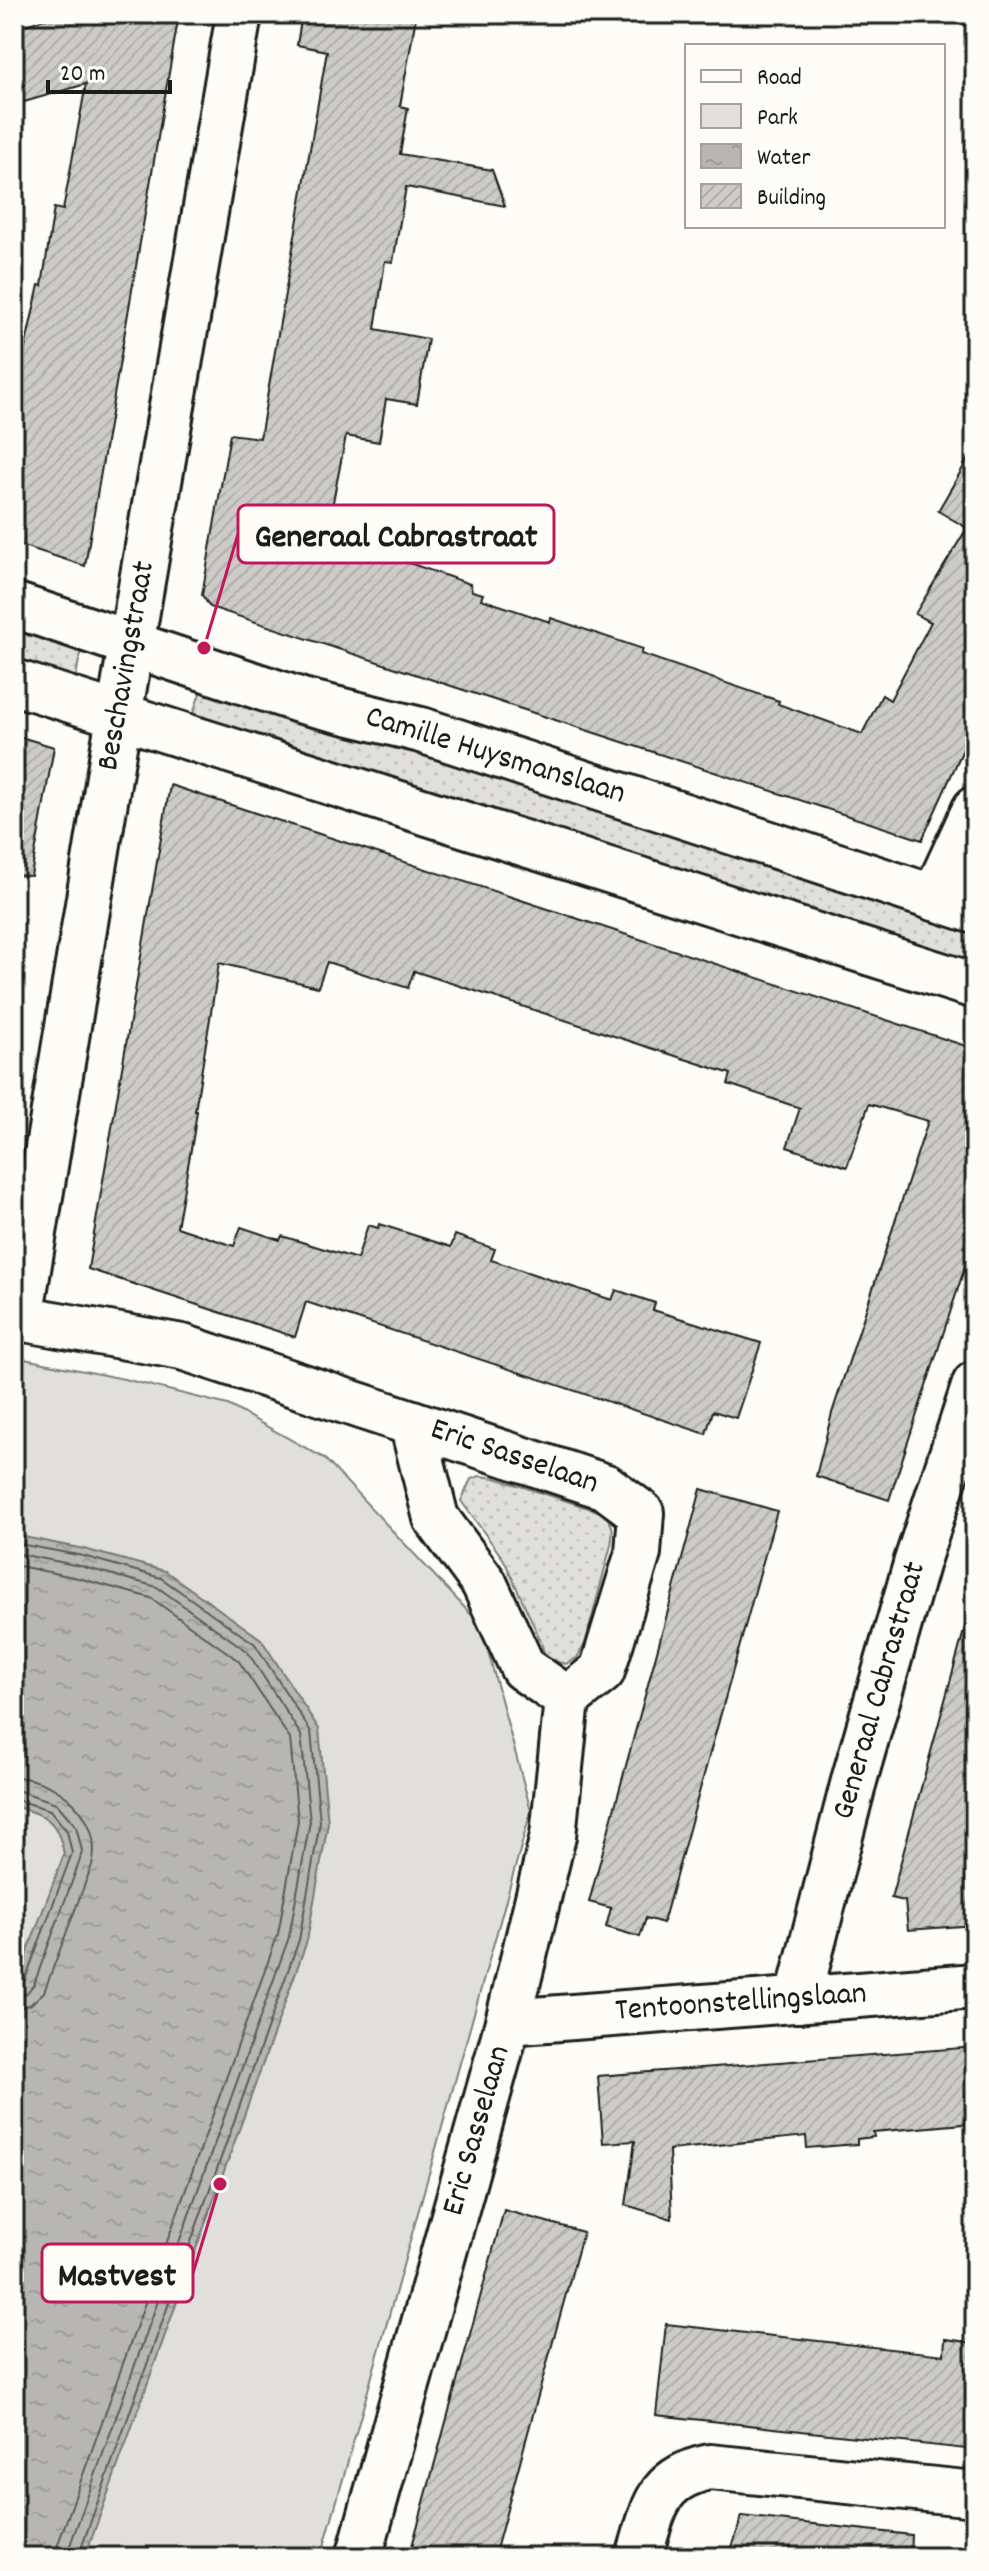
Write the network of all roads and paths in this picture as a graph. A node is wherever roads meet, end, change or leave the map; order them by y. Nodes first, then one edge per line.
1 (239, 14) edge
2 (14, 605) edge
3 (132, 645) junction
4 (14, 682) edge
5 (119, 716) junction
6 (975, 809) edge
7 (934, 898) junction
8 (975, 911) edge
9 (975, 986) edge
10 (17, 1317) edge
11 (975, 1384) edge
12 (412, 1423) junction
13 (567, 1699) junction
14 (975, 1986) edge
15 (798, 2000) junction
16 (508, 2022) junction
17 (975, 2494) edge
18 (359, 2557) edge
19 (639, 2557) edge

1 - 3 street, Beschavingstraat
2 - 3 street, Camille Huysmanslaan
3 - 5 street, Beschavingstraat
3 - 7 street, Camille Huysmanslaan
4 - 5 street
5 - 9 street
5 - 10 street, Beschavingstraat
6 - 7 street
7 - 8 street, Camille Huysmanslaan
10 - 12 street, Eric Sasselaan
11 - 15 street, Generaal Cabrastraat
12 - 13 street, Eric Sasselaan
12 - 13 street, Eric Sasselaan
13 - 16 street, Eric Sasselaan
14 - 15 street, Tentoonstellingslaan
15 - 16 street, Tentoonstellingslaan
16 - 18 street, Eric Sasselaan
17 - 19 street

